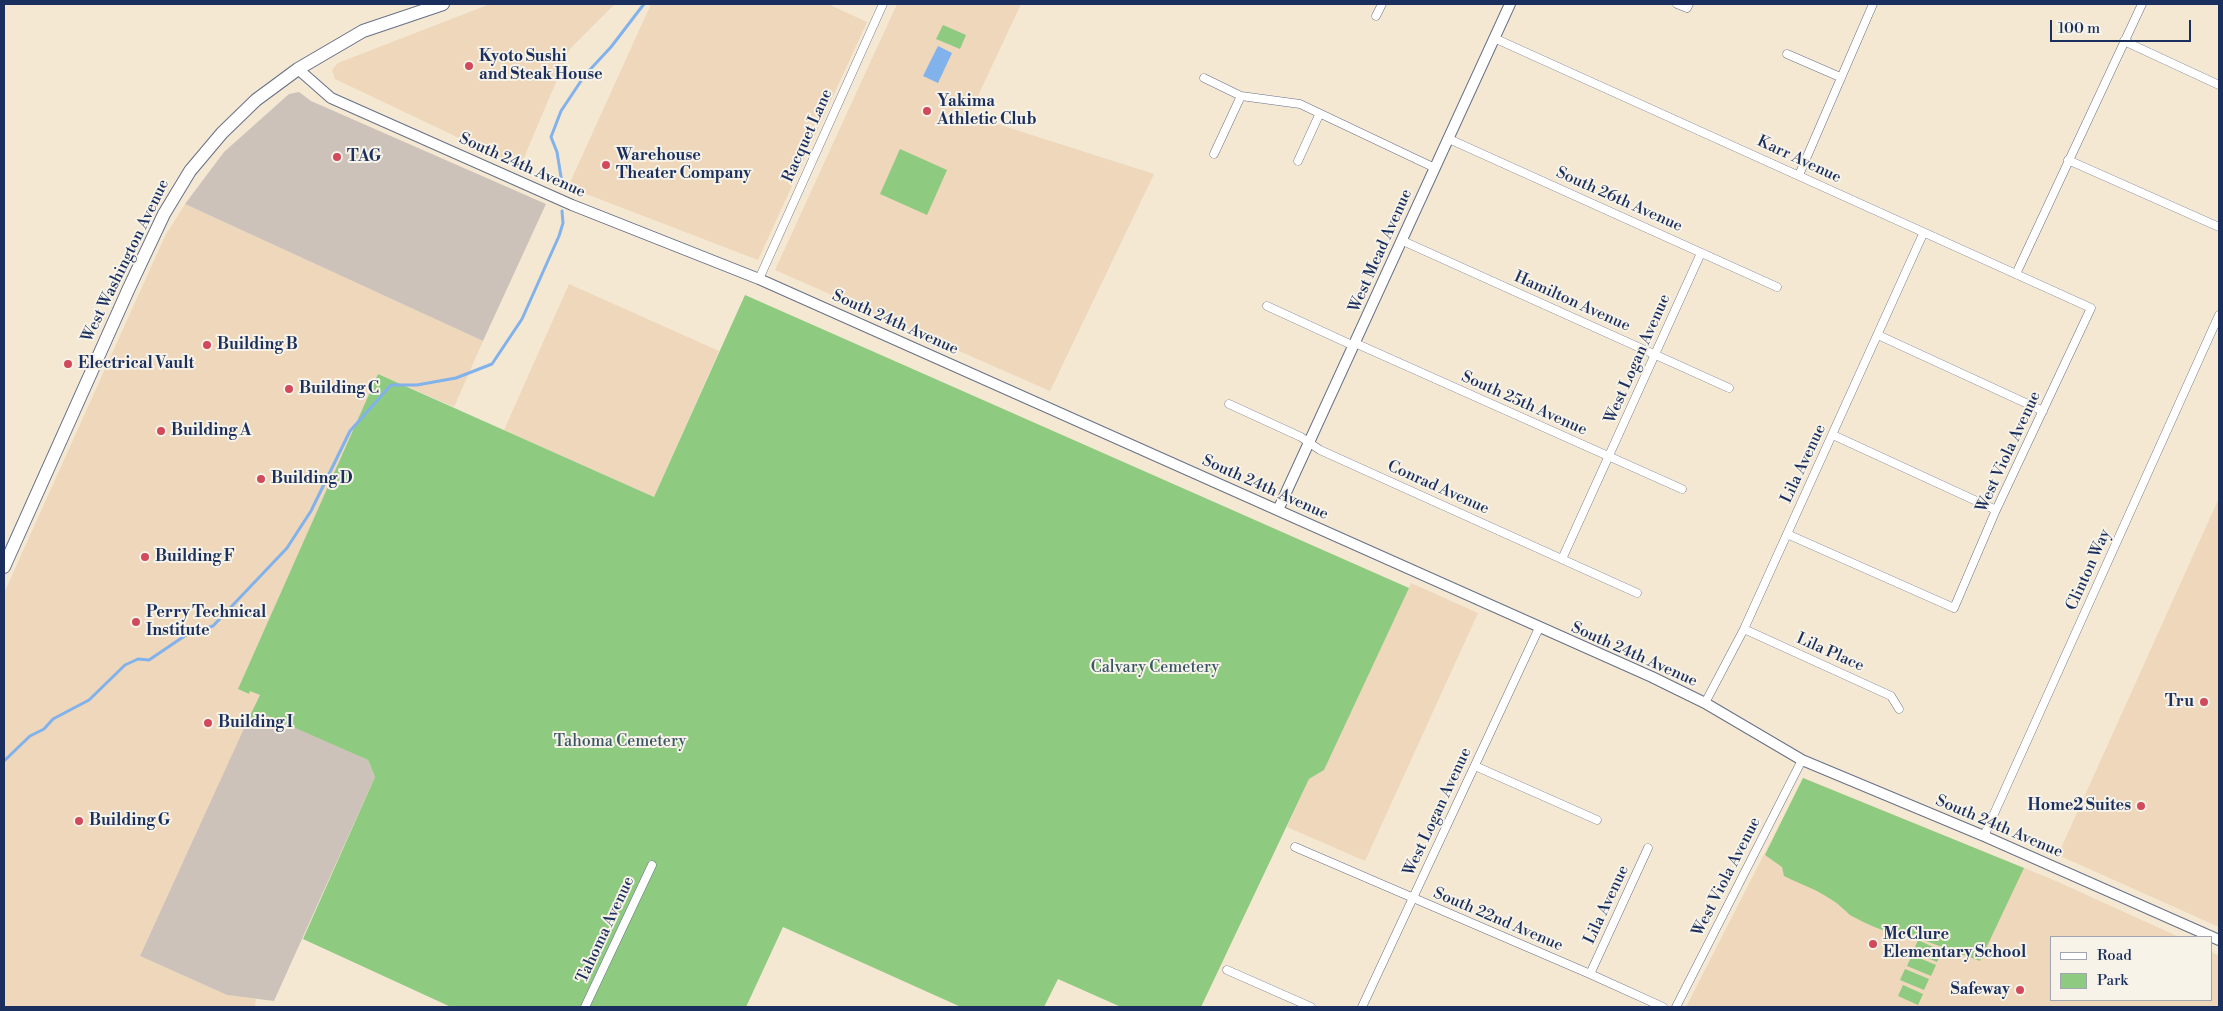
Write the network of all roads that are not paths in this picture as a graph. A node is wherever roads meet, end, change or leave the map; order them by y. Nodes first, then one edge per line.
1 (443, 4) edge
2 (883, 4) edge
3 (1382, 4) edge
4 (1510, 4) edge
5 (1677, 4) edge
6 (1873, 4) edge
7 (2142, 4) edge
8 (1688, 6) edge
9 (1376, 16) dead end
10 (1494, 38) junction
11 (2124, 41) junction
12 (1787, 54) dead end
13 (298, 69) junction
14 (1840, 77) junction
15 (1204, 78) dead end
16 (2219, 85) edge
17 (1240, 96) junction
18 (1319, 115) junction
19 (1449, 139) junction
20 (1214, 154) dead end
21 (2068, 160) junction
22 (1298, 161) dead end
23 (1434, 168) junction
24 (1799, 175) junction
25 (2219, 227) edge
26 (1923, 234) junction
27 (1403, 241) junction
28 (1702, 253) junction
29 (2016, 274) junction
30 (759, 279) junction
31 (1777, 287) dead end
32 (1267, 306) dead end
33 (2091, 308) joint
34 (2219, 315) edge
35 (1878, 334) junction
36 (1354, 345) junction
37 (1655, 354) junction
38 (1729, 388) dead end
39 (1229, 404) dead end
40 (2043, 411) junction
41 (1833, 435) junction
42 (1310, 444) junction
43 (1608, 457) junction
44 (1682, 489) dead end
45 (1278, 510) junction
46 (1996, 510) junction
47 (1787, 534) junction
48 (1562, 559) junction
49 (4, 567) edge
50 (1637, 593) dead end
51 (1539, 628) junction
52 (1744, 629) junction
53 (1705, 703) junction
54 (1899, 709) dead end
55 (1802, 760) junction
56 (1476, 766) junction
57 (1597, 820) dead end
58 (1984, 836) junction
59 (1295, 847) dead end
60 (1648, 848) dead end
61 (652, 864) dead end
62 (1413, 899) junction
63 (2210, 936) edge
64 (1227, 970) dead end
65 (1590, 974) junction
66 (585, 1007) edge
67 (1311, 1007) edge
68 (1362, 1007) edge
69 (1663, 1007) edge
70 (1676, 1007) edge

1 - 13 main road, West Washington Avenue
2 - 30 street, Racquet Lane
3 - 9 street
4 - 10 street, West Mead Avenue
5 - 8 street
6 - 14 street
7 - 11 street
10 - 19 street, West Mead Avenue
10 - 24 street, Karr Avenue
11 - 16 street
11 - 21 street
12 - 14 street
13 - 30 street, South 24th Avenue
13 - 49 main road, West Washington Avenue
14 - 24 street
15 - 17 street
17 - 18 street
17 - 20 street
18 - 22 street
18 - 23 street
19 - 23 street, West Mead Avenue
19 - 28 street, South 26th Avenue
21 - 25 street
21 - 29 street
23 - 27 street, West Mead Avenue
24 - 26 street, Karr Avenue
26 - 29 street, Karr Avenue
26 - 35 street, Lila Avenue
27 - 36 street, West Mead Avenue
27 - 37 street, Hamilton Avenue
28 - 31 street, South 26th Avenue
28 - 37 street, West Logan Avenue
29 - 33 street, Karr Avenue
30 - 45 street, South 24th Avenue
32 - 36 street, South 25th Avenue
33 - 40 street, West Viola Avenue
34 - 58 street, Clinton Way
35 - 40 street
35 - 41 street, Lila Avenue
36 - 42 street, West Mead Avenue
36 - 43 street, South 25th Avenue
37 - 38 street, Hamilton Avenue
37 - 43 street, West Logan Avenue
39 - 42 street, Conrad Avenue
40 - 46 street, West Viola Avenue
41 - 46 street
41 - 47 street, Lila Avenue
42 - 45 street, West Mead Avenue
42 - 48 street, Conrad Avenue
43 - 44 street, South 25th Avenue
43 - 48 street, West Logan Avenue
45 - 51 street, South 24th Avenue
46 - 47 street, West Viola Avenue
47 - 52 street, Lila Avenue
48 - 50 street, Conrad Avenue
51 - 53 street, South 24th Avenue
51 - 56 street, West Logan Avenue
52 - 53 street, Lila Avenue
52 - 54 street, Lila Place
53 - 55 street, South 24th Avenue
55 - 58 street, South 24th Avenue
55 - 70 street, West Viola Avenue
56 - 57 street
56 - 62 street, West Logan Avenue
58 - 63 street, South 24th Avenue
59 - 62 street, South 22nd Avenue
60 - 65 street, Lila Avenue
61 - 66 street, Tahoma Avenue
62 - 65 street, South 22nd Avenue
62 - 68 street, West Logan Avenue
64 - 67 street
65 - 69 street, South 22nd Avenue

